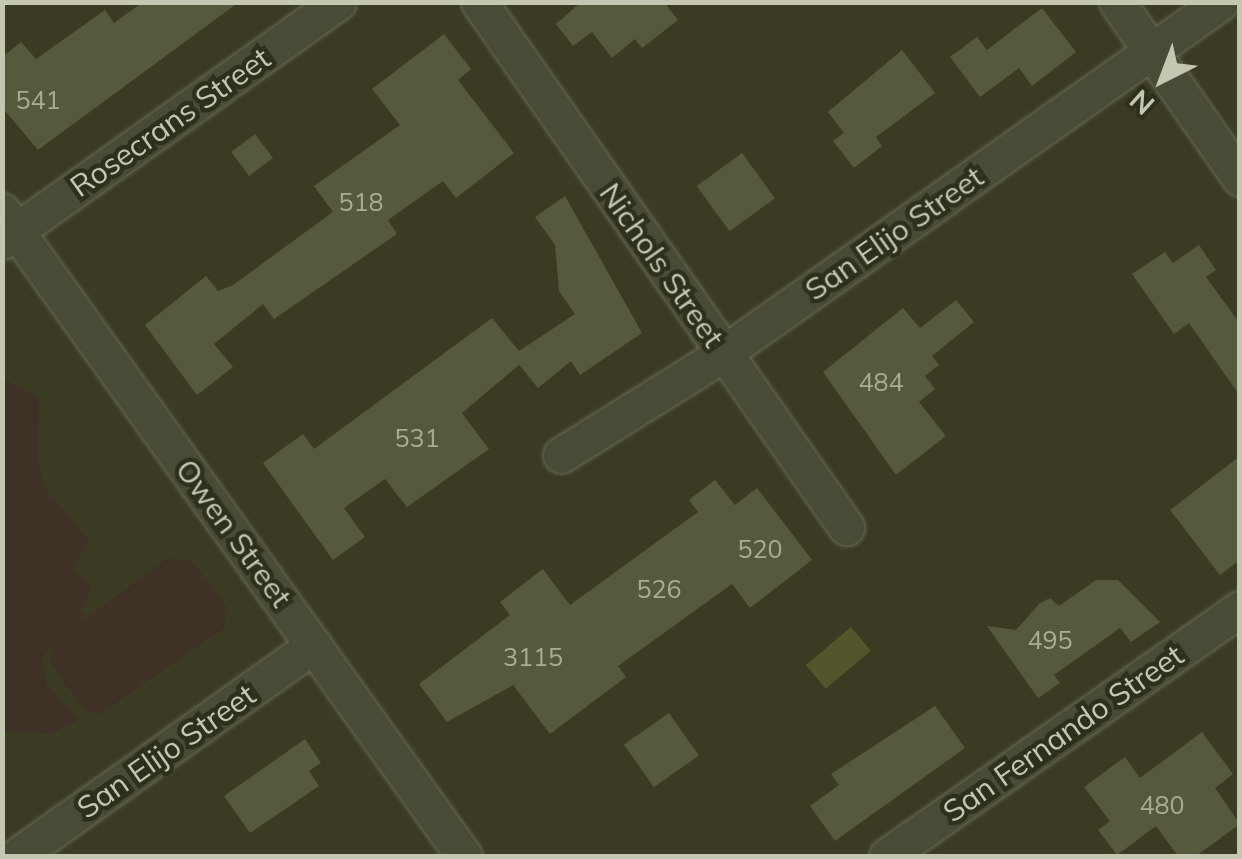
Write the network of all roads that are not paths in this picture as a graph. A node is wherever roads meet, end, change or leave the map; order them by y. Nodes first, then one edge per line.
1 (338, 2) edge
2 (479, 2) edge
3 (1117, 2) edge
4 (1221, 2) edge
5 (1152, 52) junction
6 (1240, 178) edge
7 (7, 228) edge
8 (724, 353) junction
9 (561, 455) dead end
10 (846, 528) dead end
11 (1240, 609) edge
12 (314, 645) junction
13 (17, 856) edge
14 (464, 856) edge
15 (887, 856) edge

1 - 7 street, Rosecrans Street
2 - 8 street, Nichols Street
3 - 5 street
4 - 5 street, San Elijo Street
5 - 6 street
5 - 8 street, San Elijo Street
7 - 12 street, Owen Street
8 - 9 street, San Elijo Street
8 - 10 street, Nichols Street
11 - 15 street, San Fernando Street
12 - 13 street, San Elijo Street
12 - 14 street, Owen Street

